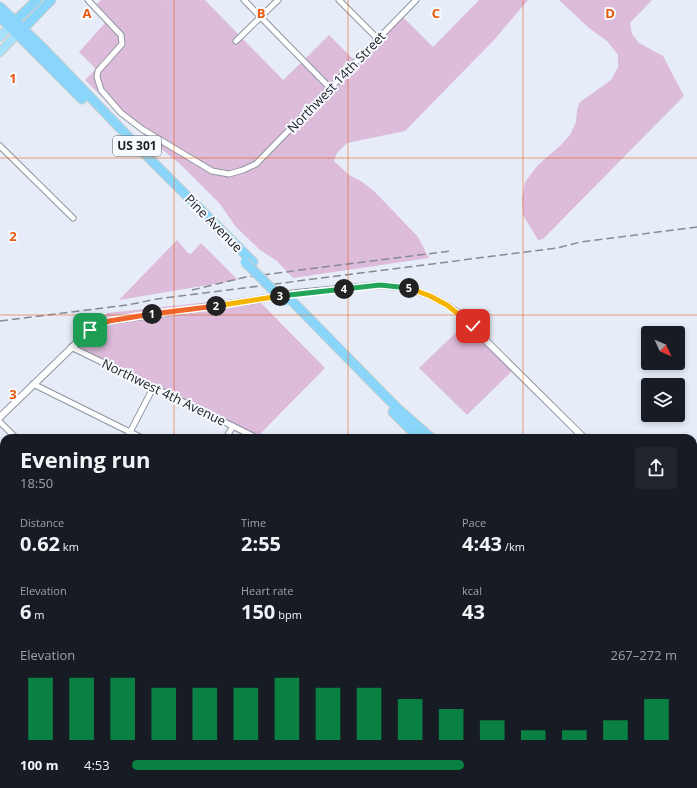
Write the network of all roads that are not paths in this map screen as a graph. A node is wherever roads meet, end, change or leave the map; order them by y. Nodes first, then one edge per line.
1 (37, 0) edge
2 (51, 0) edge
3 (88, 0) edge
4 (244, 0) edge
5 (278, 0) edge
6 (340, 0) edge
7 (416, 0) edge
8 (0, 7) edge
9 (0, 17) edge
10 (261, 17) junction
11 (13, 24) junction
12 (20, 31) junction
13 (0, 37) edge
14 (378, 39) junction
15 (236, 41) dead end
16 (0, 52) edge
17 (331, 88) junction
18 (0, 146) edge
19 (73, 218) dead end
20 (288, 301) junction
21 (71, 347) junction
22 (33, 384) junction
23 (153, 388) junction
24 (0, 418) edge
25 (0, 422) edge
26 (232, 426) junction
27 (130, 432) junction
28 (12, 434) edge
29 (134, 434) edge
30 (228, 434) edge
31 (248, 434) edge
32 (416, 434) edge
33 (426, 434) edge
34 (580, 434) edge

1 - 11 highway
2 - 12 highway
3 - 17 street, Northwest 14th Street
4 - 10 street
5 - 10 street
6 - 14 street
7 - 14 street, Northwest 14th Street
8 - 11 highway, Pine Avenue
9 - 11 highway, Pine Avenue
10 - 15 street
10 - 17 street
11 - 12 highway, Pine Avenue
11 - 13 main road
12 - 16 main road
12 - 20 highway, Pine Avenue / US 301, bridge
14 - 17 street, Northwest 14th Street
18 - 19 street
20 - 32 highway, Pine Avenue / US 301
20 - 33 highway, Pine Avenue / US 301
21 - 22 street
21 - 23 street, Northwest 4th Avenue
21 - 34 street
22 - 24 street
22 - 27 street
23 - 26 street, Northwest 4th Avenue
23 - 27 street
25 - 28 street
26 - 30 street
26 - 31 street, Northwest 4th Avenue
27 - 29 street

